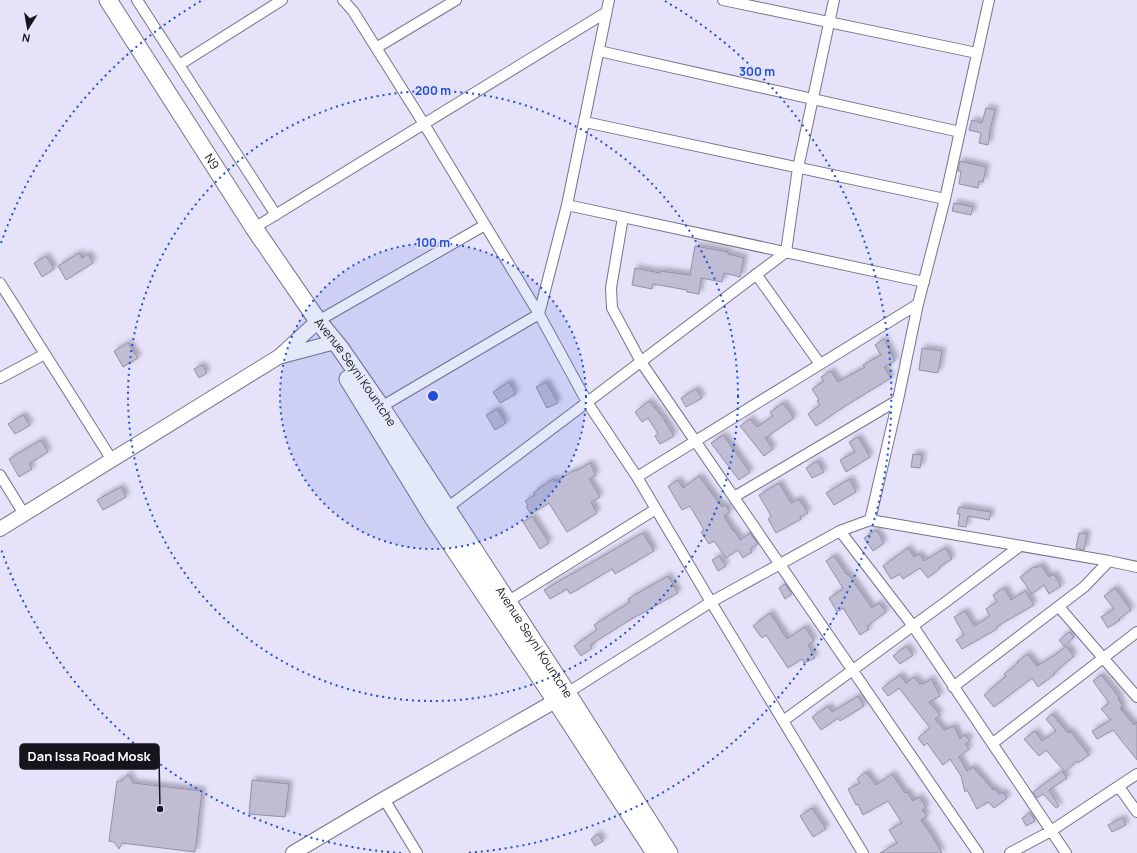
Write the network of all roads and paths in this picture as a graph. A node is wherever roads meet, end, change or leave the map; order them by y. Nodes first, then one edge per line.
1 (108, 0) edge
2 (137, 0) edge
3 (282, 0) edge
4 (343, 0) edge
5 (456, 0) edge
6 (609, 0) edge
7 (723, 0) edge
8 (834, 0) edge
9 (989, 0) edge
10 (605, 13) junction
11 (829, 23) junction
12 (376, 48) junction
13 (599, 51) junction
14 (978, 53) junction
15 (179, 65) junction
16 (812, 99) junction
17 (585, 122) junction
18 (424, 124) junction
19 (960, 132) junction
20 (798, 168) junction
21 (944, 200) junction
22 (567, 205) junction
23 (276, 215) junction
24 (623, 217) junction
25 (485, 225) junction
26 (254, 228) junction
27 (786, 252) junction
28 (756, 274) junction
29 (924, 282) junction
30 (0, 283) edge
31 (918, 304) junction
32 (539, 314) junction
33 (318, 321) junction
34 (331, 343) junction
35 (45, 354) junction
36 (280, 356) junction
37 (641, 362) junction
38 (820, 364) junction
39 (0, 378) edge
40 (898, 400) junction
41 (587, 402) junction
42 (381, 407) junction
43 (696, 441) junction
44 (112, 460) junction
45 (0, 475) edge
46 (637, 477) junction
47 (734, 497) junction
48 (656, 509) junction
49 (24, 514) junction
50 (440, 514) junction
51 (870, 520) junction
52 (0, 529) edge
53 (840, 532) junction
54 (1020, 546) junction
55 (1109, 561) junction
56 (780, 564) junction
57 (1137, 567) edge
58 (507, 602) junction
59 (711, 602) junction
60 (1058, 607) junction
61 (913, 626) junction
62 (1137, 632) edge
63 (1103, 658) junction
64 (853, 670) junction
65 (953, 687) junction
66 (562, 697) junction
67 (1137, 697) edge
68 (783, 721) junction
69 (993, 743) junction
70 (1137, 774) edge
71 (1119, 787) junction
72 (384, 799) junction
73 (1137, 812) edge
74 (1050, 831) junction
75 (293, 853) edge
76 (417, 853) edge
77 (655, 853) edge
78 (669, 853) edge
79 (864, 853) edge
80 (978, 853) edge
81 (1010, 853) edge
82 (1066, 853) edge

1 - 26 highway, N9
2 - 15 street
3 - 15 street
4 - 12 street
5 - 12 street
6 - 10 street
7 - 11 street
8 - 11 street
9 - 14 street
10 - 13 street
10 - 18 street
11 - 14 street
11 - 16 street
12 - 18 street
13 - 16 street
13 - 17 street
14 - 19 street
15 - 23 street
16 - 19 street
16 - 20 street
17 - 20 street
17 - 22 street
18 - 23 street
18 - 25 street
19 - 21 street
20 - 21 street
20 - 27 street
21 - 29 street
22 - 24 street
22 - 32 street
23 - 26 street
24 - 27 street
24 - 37 street
25 - 32 street
25 - 33 street
26 - 33 highway, N9
27 - 28 street
27 - 29 street
28 - 37 street
28 - 38 street
29 - 31 street
30 - 35 street
31 - 38 street
31 - 40 street
32 - 41 street
32 - 42 street
33 - 34 highway, Avenue Seyni Kountche
33 - 36 main road
34 - 36 main road
34 - 42 highway, Avenue Seyni Kountche
34 - 50 highway, Avenue Seyni Kountche
35 - 39 street
35 - 44 street
36 - 44 main road
37 - 41 street
37 - 43 street
38 - 43 street
40 - 47 street
40 - 51 street
41 - 46 street
41 - 50 street
42 - 50 highway, Avenue Seyni Kountche
43 - 46 street
43 - 47 street
44 - 49 main road
45 - 49 street
46 - 48 street
47 - 56 street
48 - 58 street
48 - 59 street
49 - 52 main road
50 - 58 highway, Avenue Seyni Kountche
50 - 66 highway, Avenue Seyni Kountche
51 - 53 street
51 - 54 street
53 - 56 street
53 - 61 street
54 - 55 street
54 - 61 street
55 - 57 street
55 - 60 street
56 - 59 street
56 - 64 street
58 - 66 highway, Avenue Seyni Kountche
59 - 66 street
59 - 68 street
60 - 63 street
60 - 65 street
61 - 64 street
61 - 65 street
62 - 63 street
63 - 67 street
63 - 69 street
64 - 68 street
64 - 80 street
65 - 69 street
66 - 72 main road
66 - 77 highway, Avenue Seyni Kountche
66 - 78 highway, Avenue Seyni Kountche
68 - 79 street
69 - 74 street
70 - 71 street
71 - 73 street
71 - 74 street
72 - 75 main road
72 - 76 street
74 - 81 street
74 - 82 street

